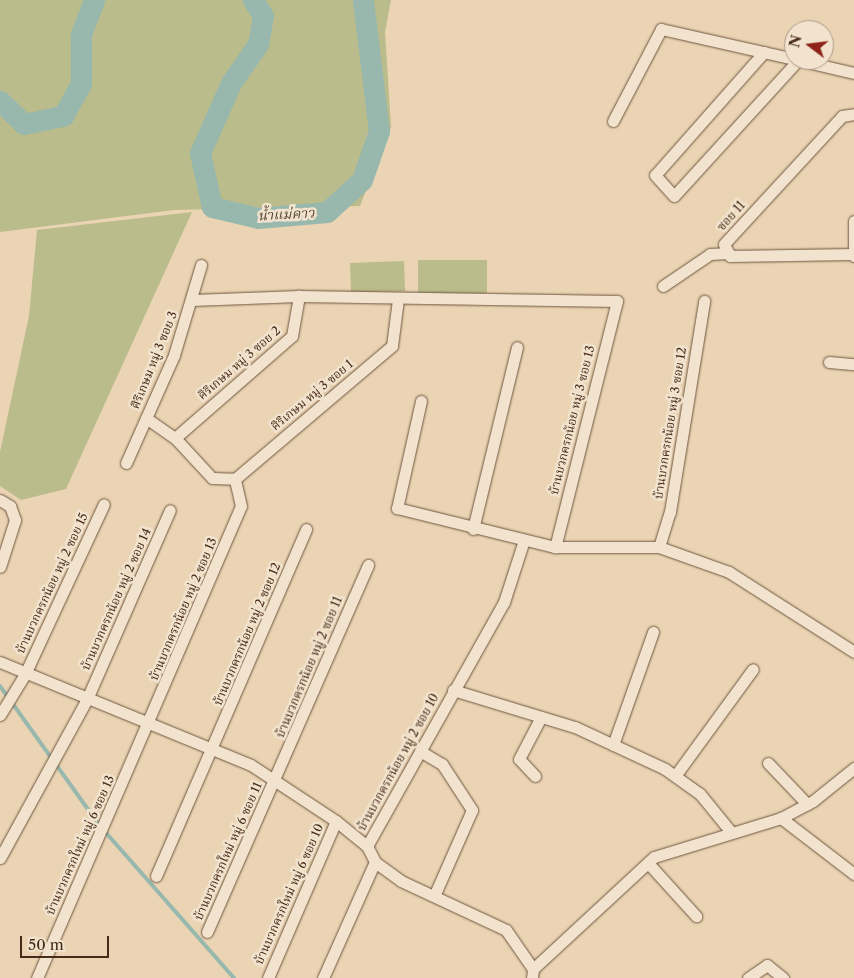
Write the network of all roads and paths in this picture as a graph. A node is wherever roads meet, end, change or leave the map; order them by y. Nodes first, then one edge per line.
1 (764, 52) junction
2 (784, 57) edge
3 (834, 68) edge
4 (789, 70) edge
5 (854, 73) edge
6 (854, 114) edge
7 (613, 121) dead end
8 (854, 221) edge
9 (728, 253) junction
10 (853, 255) edge
11 (201, 265) dead end
12 (663, 286) dead end
13 (299, 296) junction
14 (398, 299) junction
15 (192, 300) junction
16 (704, 301) dead end
17 (517, 347) dead end
18 (828, 362) dead end
19 (854, 364) edge
20 (421, 401) dead end
21 (146, 418) junction
22 (175, 438) junction
23 (126, 462) dead end
24 (235, 479) junction
25 (0, 500) edge
26 (104, 504) dead end
27 (170, 510) dead end
28 (473, 528) junction
29 (306, 529) dead end
30 (524, 540) junction
31 (554, 547) junction
32 (659, 547) junction
33 (368, 564) dead end
34 (0, 567) edge
35 (653, 632) dead end
36 (854, 652) edge
37 (0, 662) edge
38 (753, 669) dead end
39 (25, 674) junction
40 (454, 690) junction
41 (87, 699) junction
42 (0, 715) edge
43 (542, 717) junction
44 (149, 723) junction
45 (613, 745) junction
46 (213, 749) junction
47 (420, 752) junction
48 (768, 763) dead end
49 (854, 768) edge
50 (534, 776) dead end
51 (675, 776) junction
52 (275, 781) junction
53 (807, 804) junction
54 (781, 818) junction
55 (336, 821) junction
56 (731, 832) junction
57 (368, 846) junction
58 (0, 858) edge
59 (375, 862) junction
60 (648, 863) junction
61 (854, 874) edge
62 (156, 876) dead end
63 (434, 896) junction
64 (696, 916) dead end
65 (207, 932) dead end
66 (532, 973) edge
67 (37, 978) edge
68 (268, 978) edge
69 (323, 978) edge
70 (748, 978) edge
71 (783, 978) edge

1 - 2 street
1 - 4 street
1 - 7 street
3 - 5 street
6 - 9 street, ซอย 11
8 - 10 street
9 - 10 street
9 - 12 street
11 - 15 street, ศิริเกษม หมู่ 3 ซอย 3
13 - 14 street
13 - 15 street
13 - 22 street, ศิริเกษม หมู่ 3 ซอย 2
14 - 24 street, ศิริเกษม หมู่ 3 ซอย 1
14 - 31 street, บ้านบวกครกน้อย หมู่ 3 ซอย 13
15 - 21 street, ศิริเกษม หมู่ 3 ซอย 3
16 - 32 street, บ้านบวกครกน้อย หมู่ 3 ซอย 12
17 - 28 street
18 - 19 street
20 - 28 street
21 - 22 street
21 - 23 street, ศิริเกษม หมู่ 3 ซอย 3
22 - 24 street
24 - 44 street, บ้านบวกครกน้อย หมู่ 2 ซอย 13
25 - 34 street
26 - 39 street, บ้านบวกครกน้อย หมู่ 2 ซอย 15
27 - 41 street, บ้านบวกครกน้อย หมู่ 2 ซอย 14
28 - 30 street
29 - 46 street, บ้านบวกครกน้อย หมู่ 2 ซอย 12
30 - 31 street
30 - 40 street, บ้านบวกครกน้อย หมู่ 2 ซอย 10
31 - 32 street
32 - 36 street
33 - 52 street, บ้านบวกครกน้อย หมู่ 2 ซอย 11
35 - 45 street
37 - 39 street
38 - 51 street
39 - 41 street
39 - 42 street, บ้านบวกครกน้อย หมู่ 2 ซอย 15
40 - 43 street
40 - 47 street, บ้านบวกครกน้อย หมู่ 2 ซอย 10
41 - 44 street
41 - 58 street, บ้านบวกครกน้อย หมู่ 2 ซอย 14
43 - 45 street
43 - 50 street
44 - 46 street
44 - 67 street, บ้านบวกครกใหม่ หมู่ 6 ซอย 13
45 - 51 street
46 - 52 street
46 - 62 street, บ้านบวกครกน้อย หมู่ 2 ซอย 12
47 - 57 street, บ้านบวกครกน้อย หมู่ 2 ซอย 10
47 - 63 street
48 - 53 street
49 - 53 street
51 - 56 street
52 - 55 street
52 - 65 street, บ้านบวกครกใหม่ หมู่ 6 ซอย 11
53 - 54 street
54 - 56 street
54 - 61 street
55 - 57 street
55 - 68 street, บ้านบวกครกใหม่ หมู่ 6 ซอย 10
56 - 60 street
57 - 59 street
59 - 63 street
59 - 69 street
60 - 64 street
60 - 66 street
63 - 66 street
70 - 71 street

